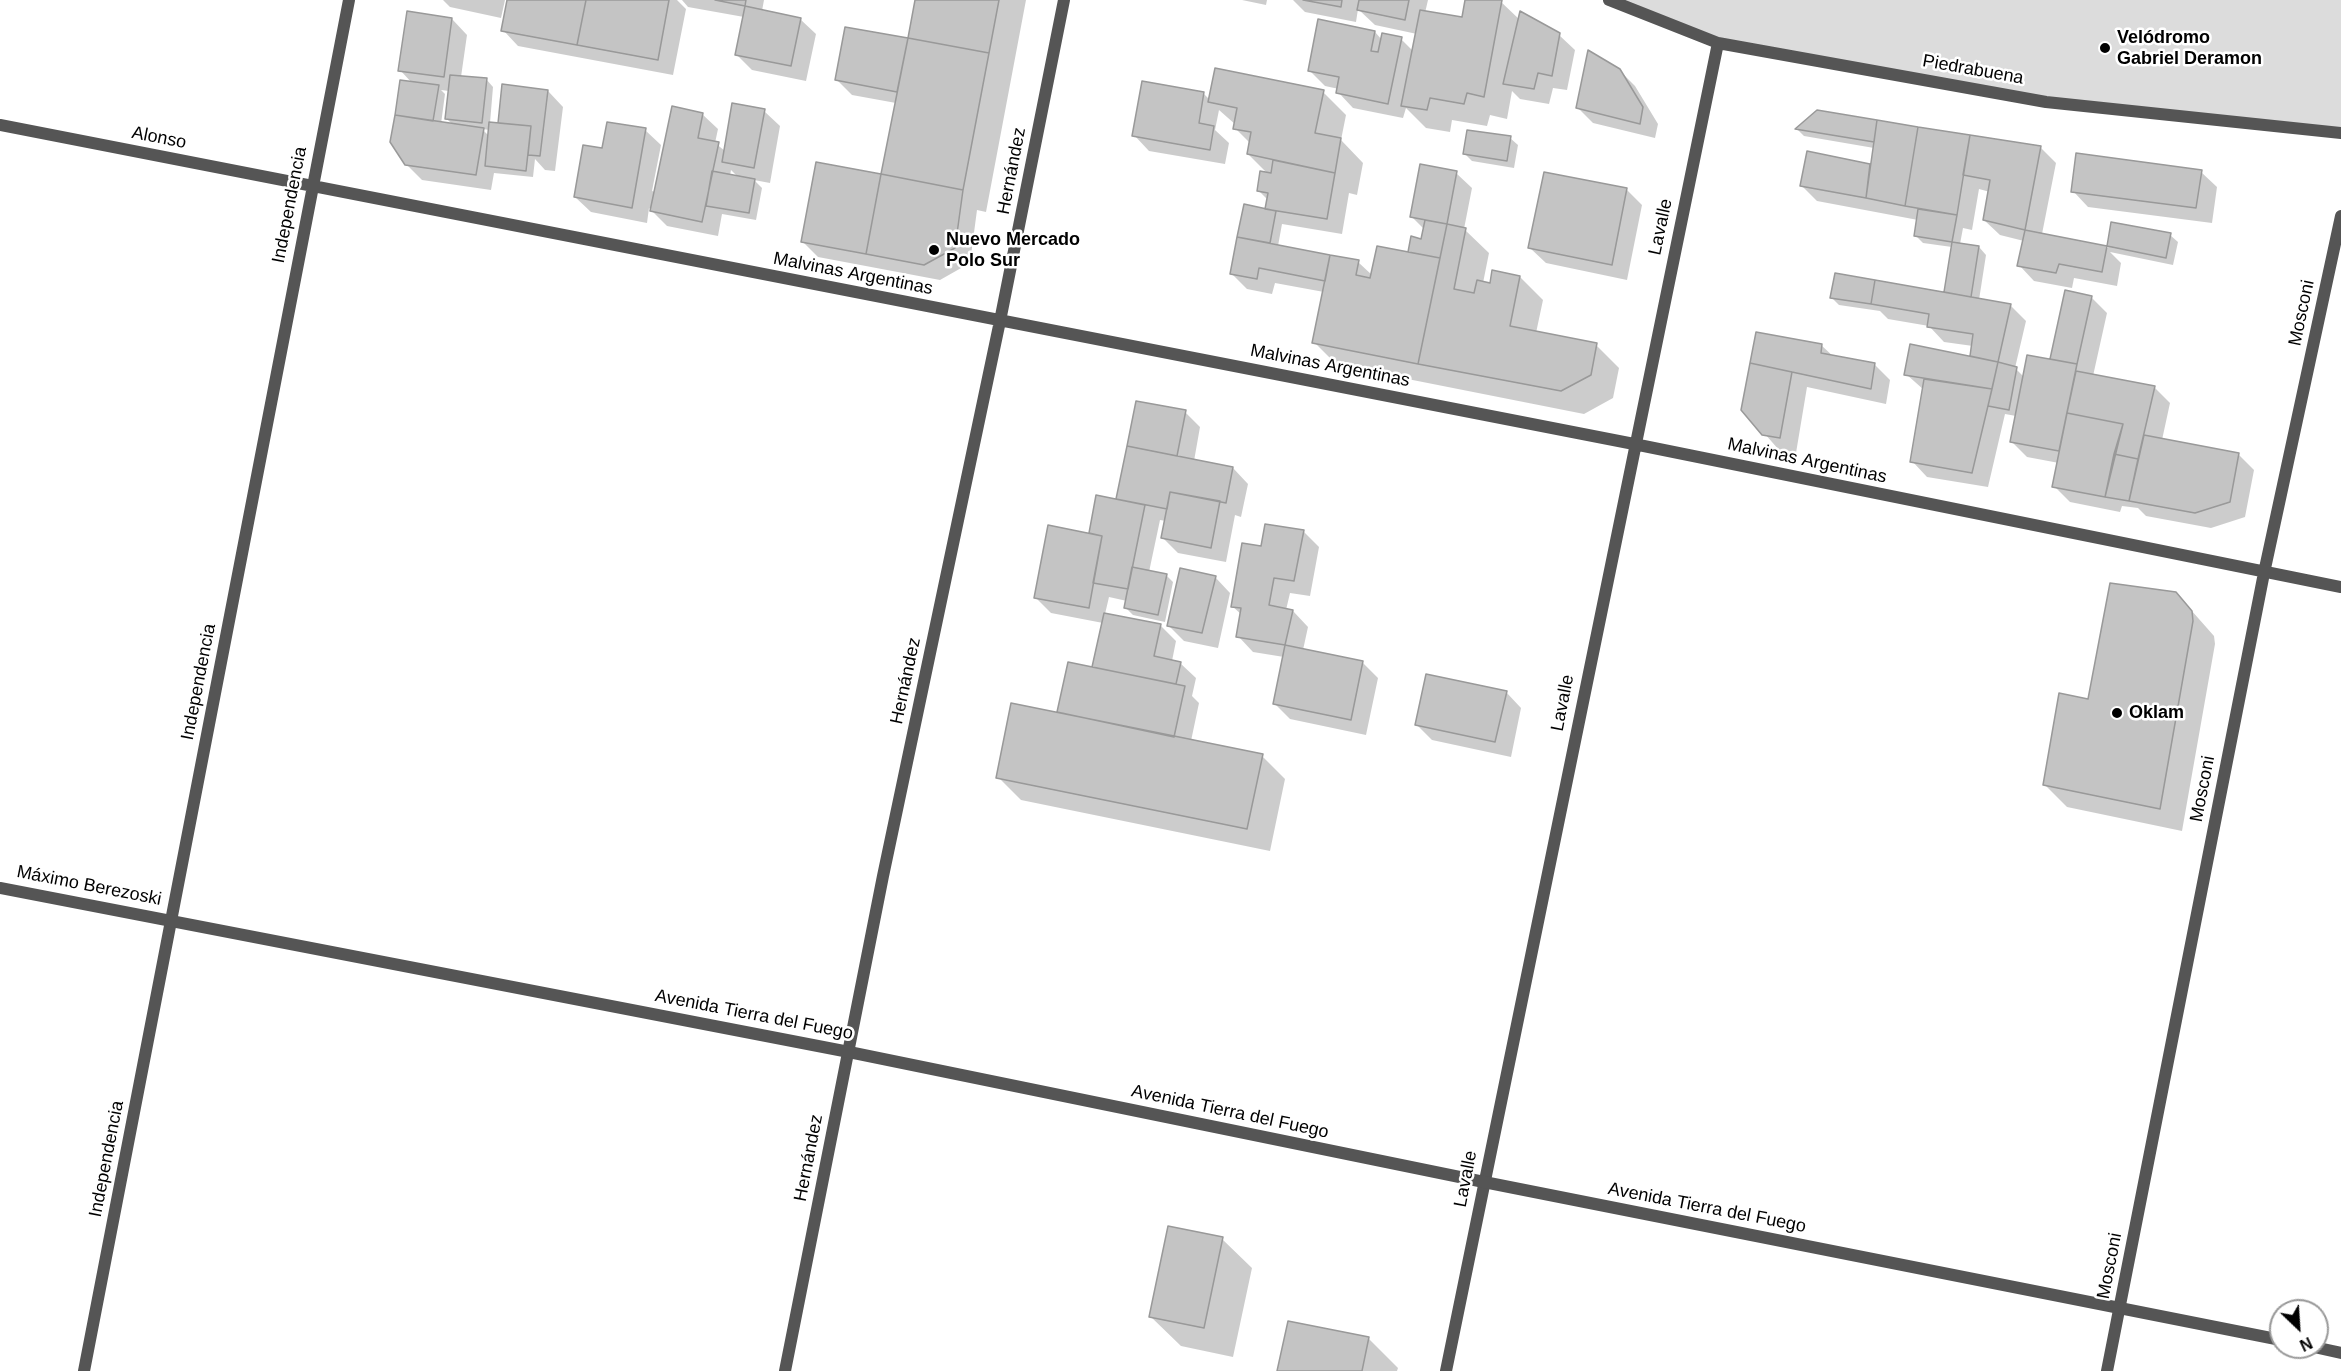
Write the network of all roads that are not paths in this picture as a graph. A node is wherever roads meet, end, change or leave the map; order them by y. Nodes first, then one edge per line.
1 (349, 0) edge
2 (1064, 0) edge
3 (1609, 0) edge
4 (1718, 43) junction
5 (0, 125) edge
6 (2341, 133) edge
7 (312, 187) junction
8 (2341, 216) edge
9 (1000, 321) junction
10 (1634, 444) junction
11 (2264, 573) junction
12 (2341, 587) edge
13 (0, 888) edge
14 (172, 920) junction
15 (849, 1052) junction
16 (1484, 1182) junction
17 (2120, 1308) junction
18 (2269, 1338) edge
19 (84, 1371) edge
20 (785, 1371) edge
21 (1446, 1371) edge
22 (2107, 1371) edge

1 - 7 street, Independencia
2 - 9 street, Hernández
3 - 4 street, Piedrabuena
4 - 6 street, Piedrabuena
4 - 10 street, Lavalle
5 - 7 street, Alonso
7 - 9 street, Malvinas Argentinas
7 - 14 street, Independencia
8 - 11 street, Mosconi
9 - 10 street, Malvinas Argentinas
9 - 15 street, Hernández
10 - 11 street, Malvinas Argentinas
10 - 16 street, Lavalle
11 - 12 street, Malvinas Argentinas
11 - 17 street, Mosconi
13 - 14 street, Máximo Berezoski
14 - 15 street, Avenida Tierra del Fuego
14 - 19 street, Independencia
15 - 16 street, Avenida Tierra del Fuego
15 - 20 street, Hernández
16 - 17 street, Avenida Tierra del Fuego
16 - 21 street, Lavalle
17 - 18 street, Avenida Tierra del Fuego
17 - 22 street, Mosconi

